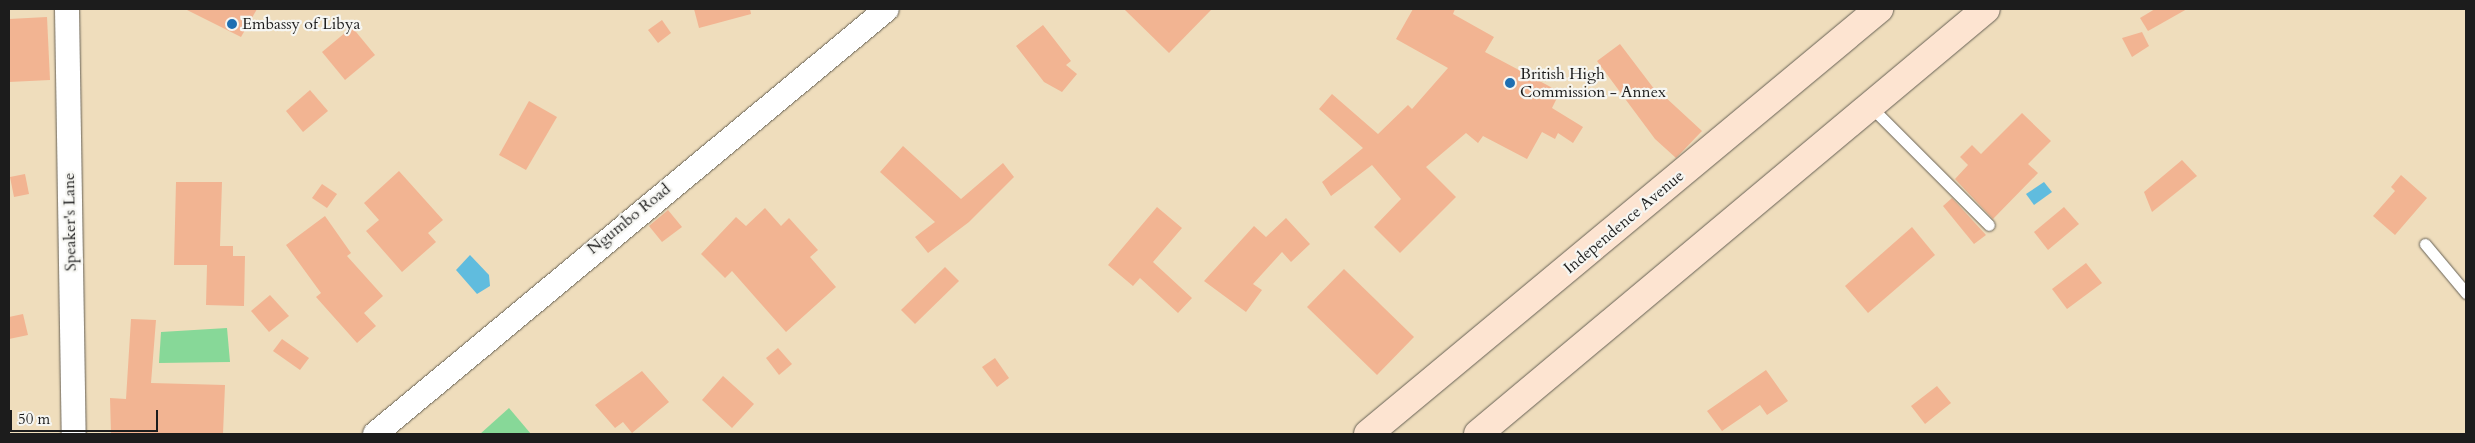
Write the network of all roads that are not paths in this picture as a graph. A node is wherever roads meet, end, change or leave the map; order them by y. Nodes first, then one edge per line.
1 (67, 9) edge
2 (887, 9) edge
3 (1879, 9) edge
4 (1986, 9) edge
5 (1870, 106) junction
6 (1989, 225) dead end
7 (2425, 244) dead end
8 (2466, 293) edge
9 (74, 434) edge
10 (375, 434) edge
11 (1368, 434) edge
12 (1478, 434) edge

1 - 9 street, Speaker's Lane
2 - 10 street, Ngumbo Road
3 - 11 main road, Independence Avenue
4 - 5 main road
5 - 6 lane
5 - 12 main road
7 - 8 lane

